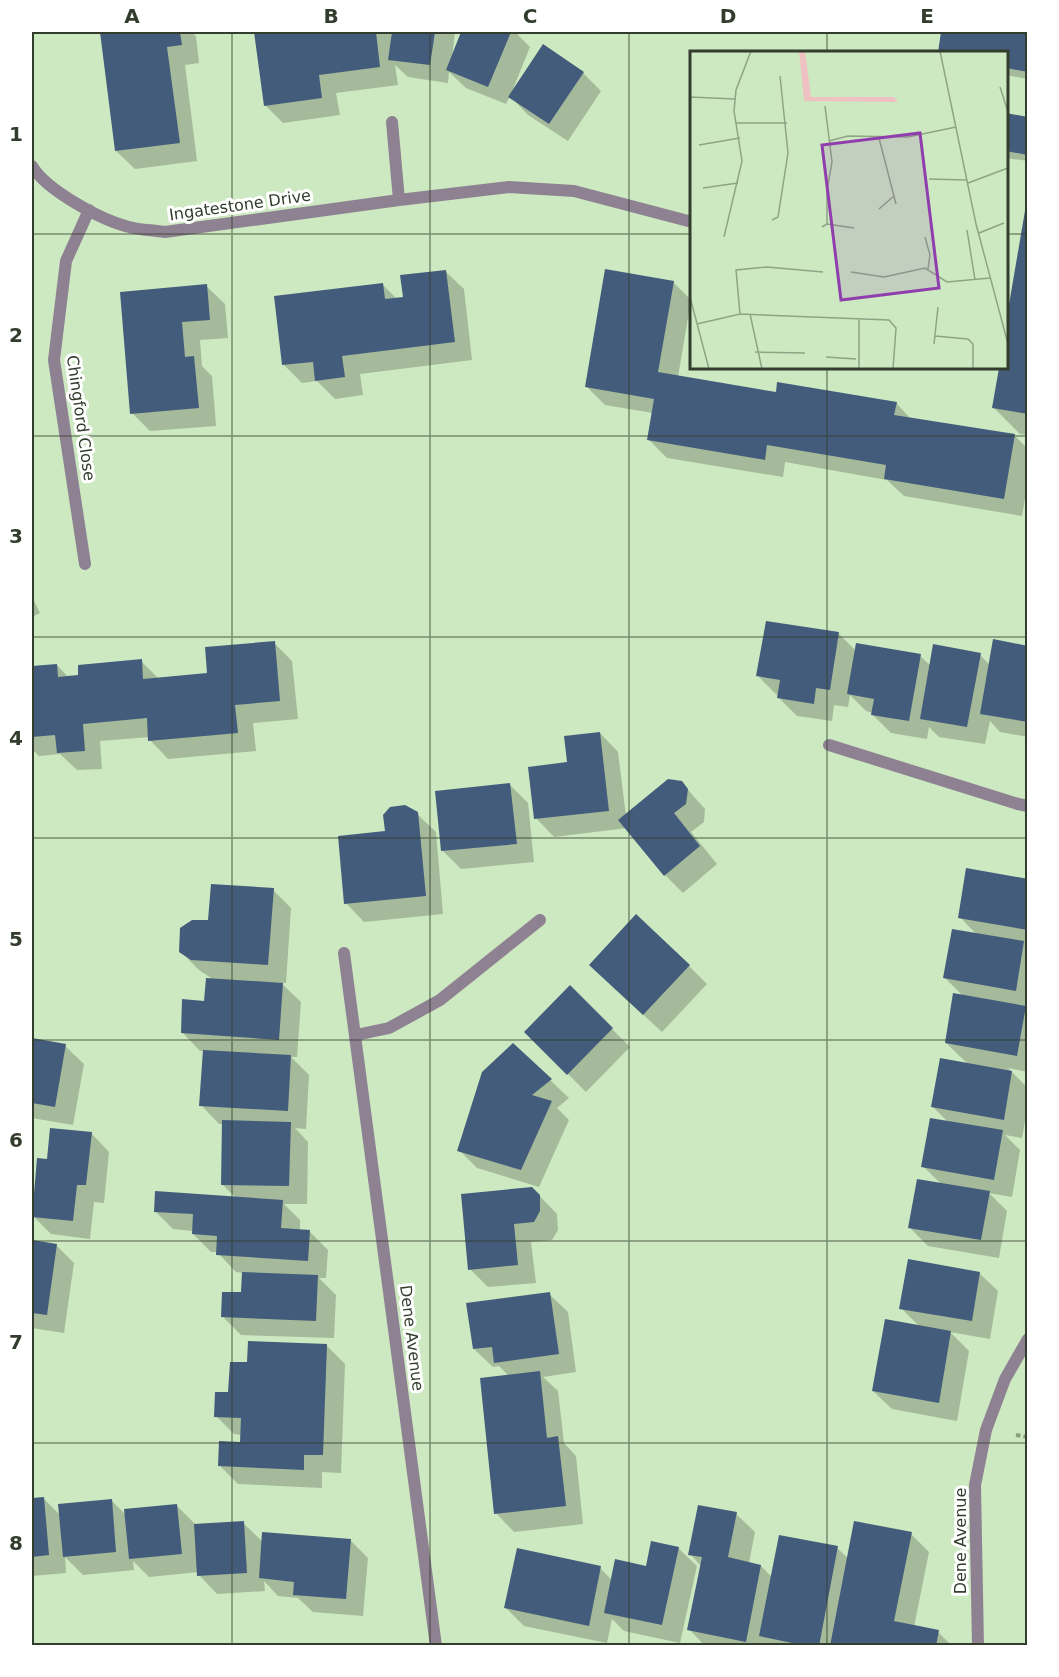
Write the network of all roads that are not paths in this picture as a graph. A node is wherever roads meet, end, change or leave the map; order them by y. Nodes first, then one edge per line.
1 (392, 122) dead end
2 (32, 166) edge
3 (399, 200) junction
4 (89, 210) junction
5 (690, 221) edge
6 (85, 564) dead end
7 (829, 745) dead end
8 (1023, 805) edge
9 (540, 920) dead end
10 (344, 953) dead end
11 (356, 1035) junction
12 (1028, 1339) edge
13 (436, 1646) edge
14 (978, 1646) edge

1 - 3 street
2 - 4 street, Ingatestone Drive
3 - 4 street, Ingatestone Drive
3 - 5 street, Ingatestone Drive
4 - 6 street, Chingford Close
7 - 8 street
9 - 11 street
10 - 11 street, Dene Avenue
11 - 13 street, Dene Avenue
12 - 14 street, Dene Avenue

